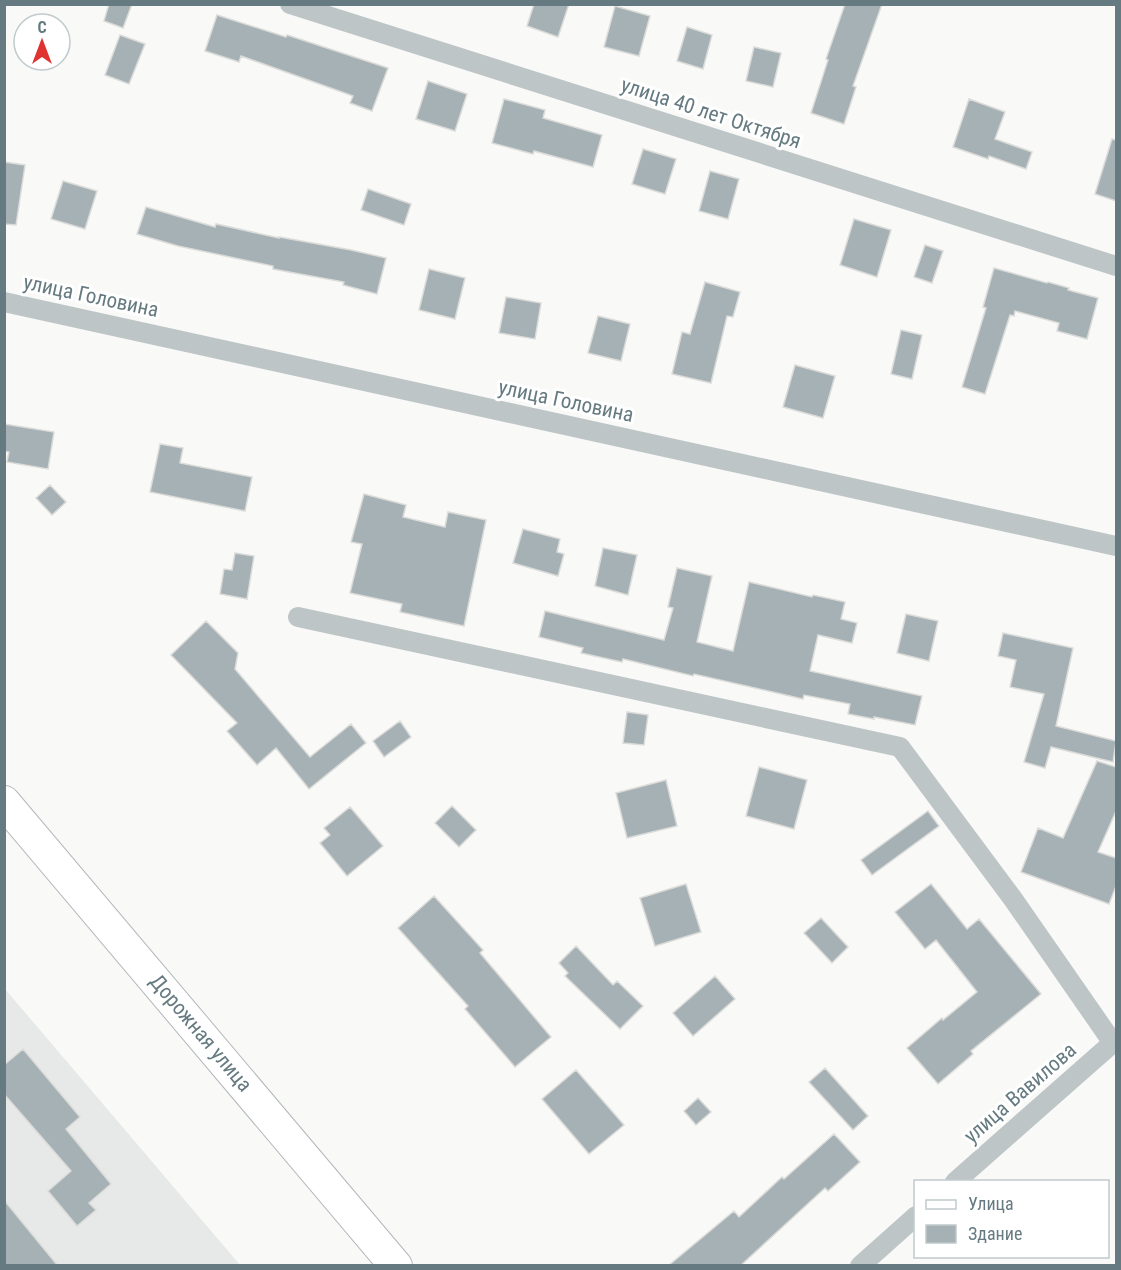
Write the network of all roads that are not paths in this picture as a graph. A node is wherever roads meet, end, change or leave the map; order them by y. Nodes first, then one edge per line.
1 (290, 4) edge
2 (1116, 266) edge
3 (4, 302) edge
4 (1116, 546) edge
5 (298, 617) dead end
6 (4, 802) edge
7 (1115, 1041) edge
8 (957, 1180) edge
9 (914, 1217) edge
10 (396, 1266) edge
11 (860, 1266) edge

1 - 2 street, улица 40 лет Октября
3 - 4 street, улица Головина
5 - 7 street
6 - 10 main road, Дорожная улица
7 - 8 street, улица Вавилова
9 - 11 street

